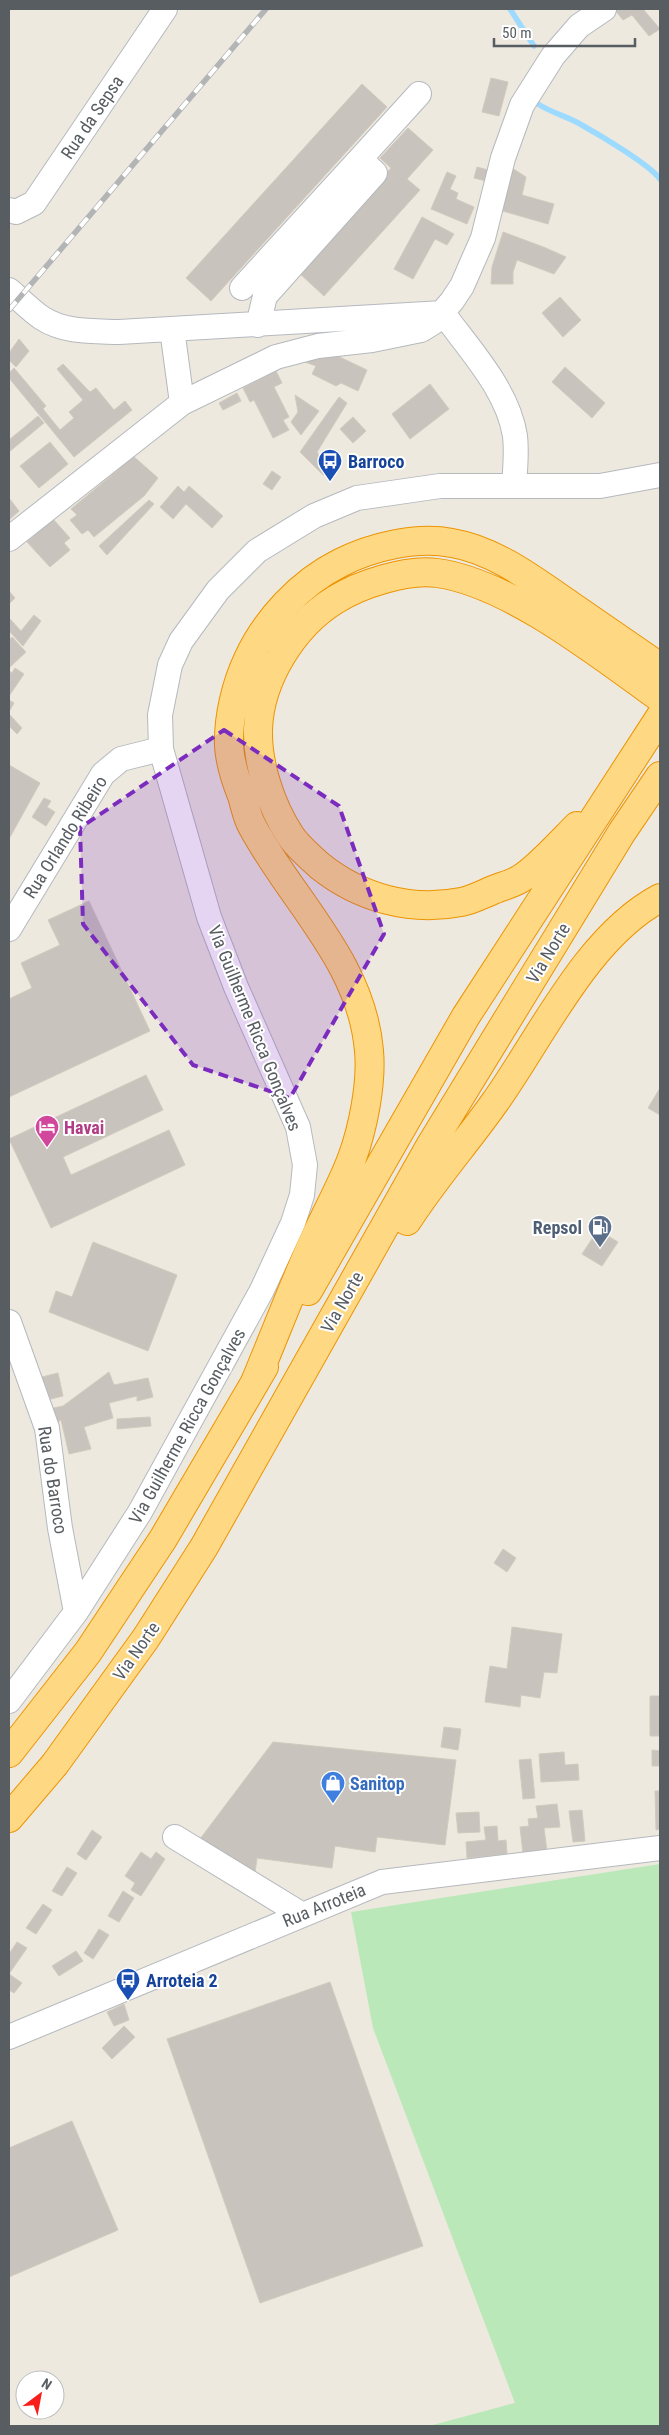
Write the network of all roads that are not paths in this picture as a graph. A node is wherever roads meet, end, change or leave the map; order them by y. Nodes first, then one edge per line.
1 (164, 9) edge
2 (604, 9) edge
3 (419, 94) dead end
4 (9, 210) edge
5 (299, 242) junction
6 (242, 288) dead end
7 (9, 290) edge
8 (442, 313) junction
9 (258, 325) junction
10 (172, 329) junction
11 (182, 403) junction
12 (660, 475) edge
13 (514, 486) junction
14 (9, 539) edge
15 (624, 657) junction
16 (660, 667) edge
17 (660, 698) edge
18 (660, 717) edge
19 (161, 750) junction
20 (660, 776) edge
21 (609, 796) junction
22 (660, 898) edge
23 (9, 929) edge
24 (9, 1322) edge
25 (255, 1382) junction
26 (245, 1473) junction
27 (76, 1612) junction
28 (9, 1702) edge
29 (9, 1753) edge
30 (55, 1764) junction
31 (9, 1818) edge
32 (175, 1837) dead end
33 (9, 1840) edge
34 (660, 1848) edge
35 (301, 1914) junction
36 (9, 2037) edge

1 - 4 street, Rua da Sepsa
2 - 8 street
3 - 5 street
5 - 6 street
5 - 9 street
7 - 10 street
8 - 9 street
8 - 11 street
8 - 13 street
9 - 10 street
10 - 11 street
11 - 14 street
12 - 13 street, Via Guilherme Ricca Gonçalves
13 - 19 street, Via Guilherme Ricca Gonçalves
15 - 16 highway
15 - 17 highway
15 - 21 highway
15 - 25 highway
18 - 21 highway, Via Norte
19 - 23 street, Rua Orlando Ribeiro
19 - 27 street, Via Guilherme Ricca Gonçalves
20 - 26 highway, Via Norte
21 - 25 highway, Via Norte
22 - 26 highway
24 - 27 street, Rua do Barroco
25 - 29 highway, Via Norte
26 - 30 highway, Via Norte
27 - 28 street, Via Guilherme Ricca Gonçalves
30 - 31 highway, Via Norte
30 - 33 highway
32 - 35 street
34 - 35 street, Rua Arroteia
35 - 36 street, Rua Arroteia

